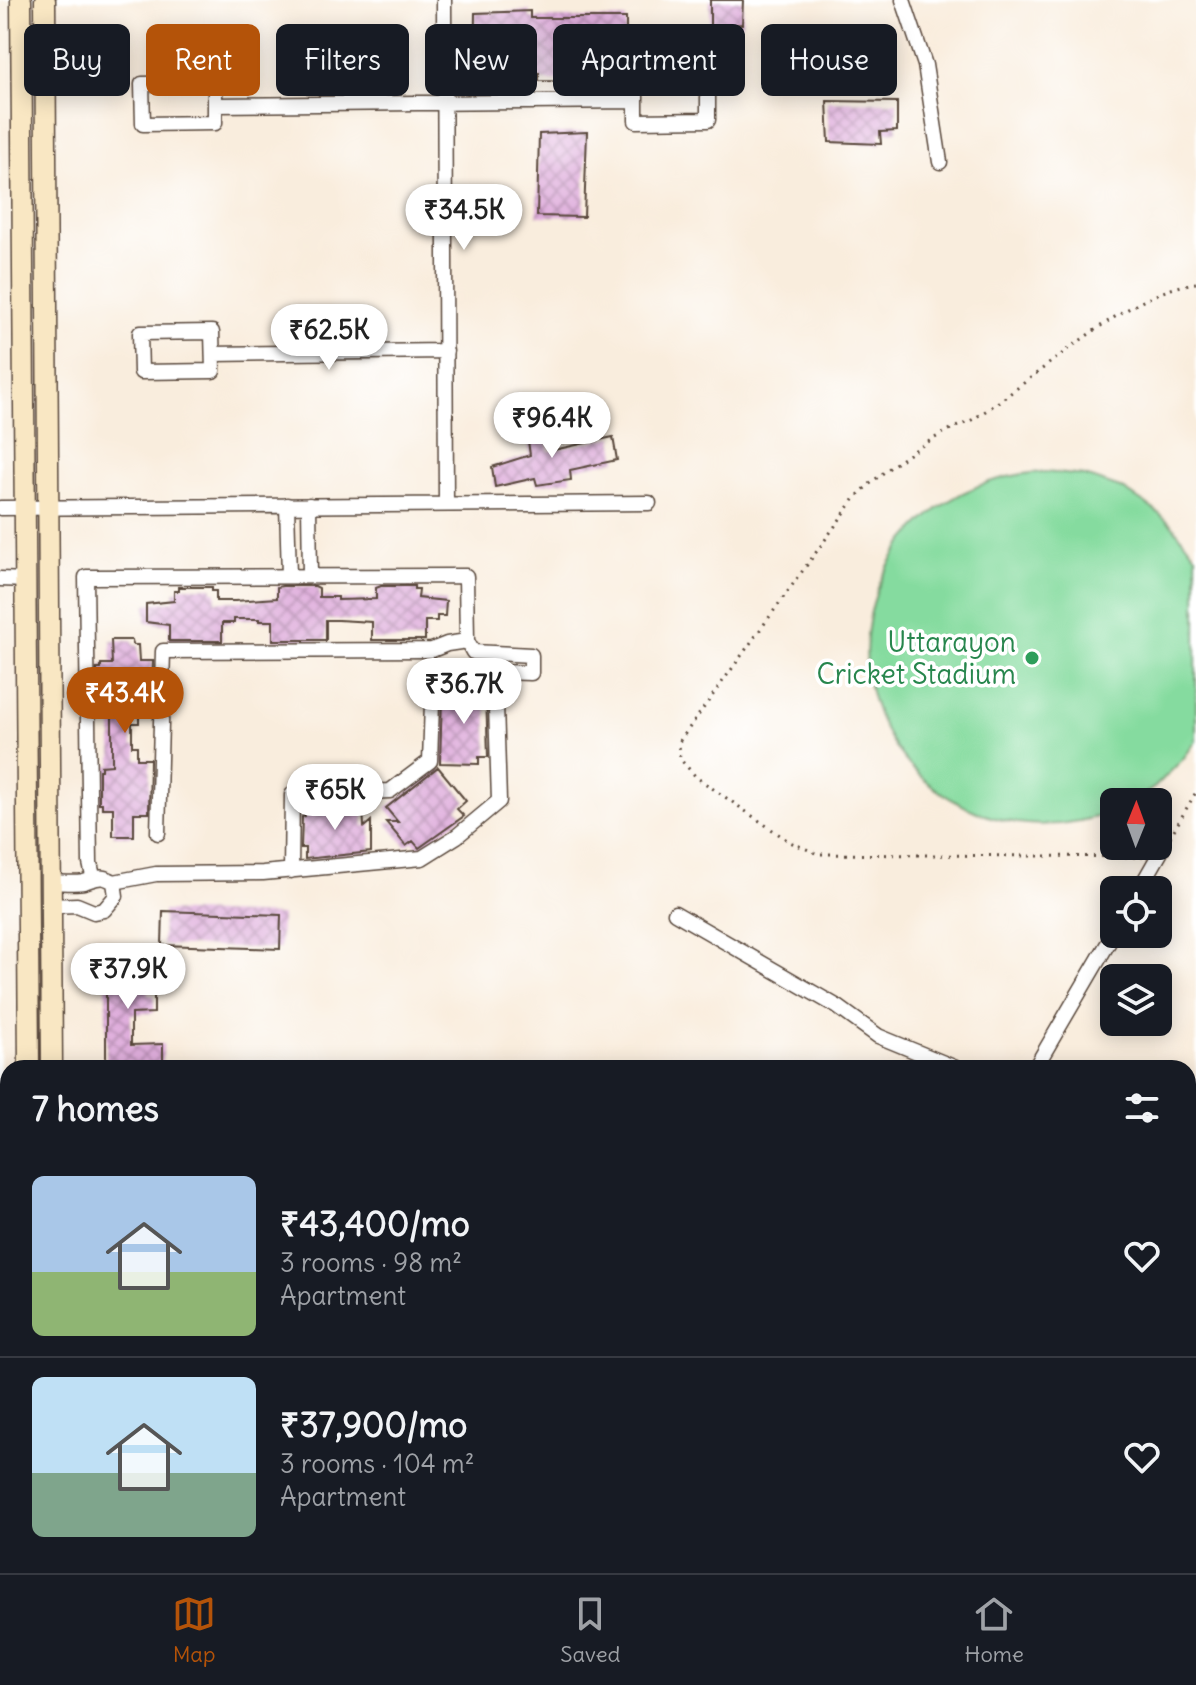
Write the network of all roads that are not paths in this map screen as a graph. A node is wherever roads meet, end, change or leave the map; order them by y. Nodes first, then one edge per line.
1 (21, 0) edge
2 (45, 0) edge
3 (444, 0) edge
4 (903, 0) edge
5 (636, 101) junction
6 (444, 103) junction
7 (215, 105) junction
8 (940, 162) dead end
9 (446, 351) junction
10 (213, 354) junction
11 (649, 503) dead end
12 (446, 504) junction
13 (287, 505) junction
14 (309, 505) junction
15 (48, 507) junction
16 (0, 508) edge
17 (25, 508) junction
18 (289, 576) junction
19 (310, 576) junction
20 (0, 579) edge
21 (26, 580) junction
22 (467, 641) junction
23 (495, 672) junction
24 (158, 833) dead end
25 (291, 871) junction
26 (93, 876) junction
27 (51, 882) junction
28 (114, 882) junction
29 (51, 906) junction
30 (675, 913) dead end
31 (1105, 948) edge
32 (29, 1060) edge
33 (52, 1060) edge
34 (936, 1060) edge
35 (1040, 1060) edge

1 - 17 street
2 - 15 street
3 - 6 street
4 - 8 street
5 - 5 street
5 - 6 street
6 - 7 street
6 - 9 street
7 - 7 street
9 - 10 street
9 - 12 street
10 - 10 street
11 - 12 street
12 - 14 street
13 - 14 street
13 - 15 street
13 - 18 street
14 - 19 street
15 - 17 street
15 - 27 street
16 - 17 street
17 - 21 street
18 - 19 street
18 - 26 street
19 - 22 street
20 - 21 street
21 - 32 street
22 - 23 street
22 - 24 street
23 - 25 street
23 - 25 street
25 - 28 street
26 - 27 street
26 - 28 street
27 - 29 street
28 - 29 street
29 - 33 street
30 - 34 street
31 - 35 street

